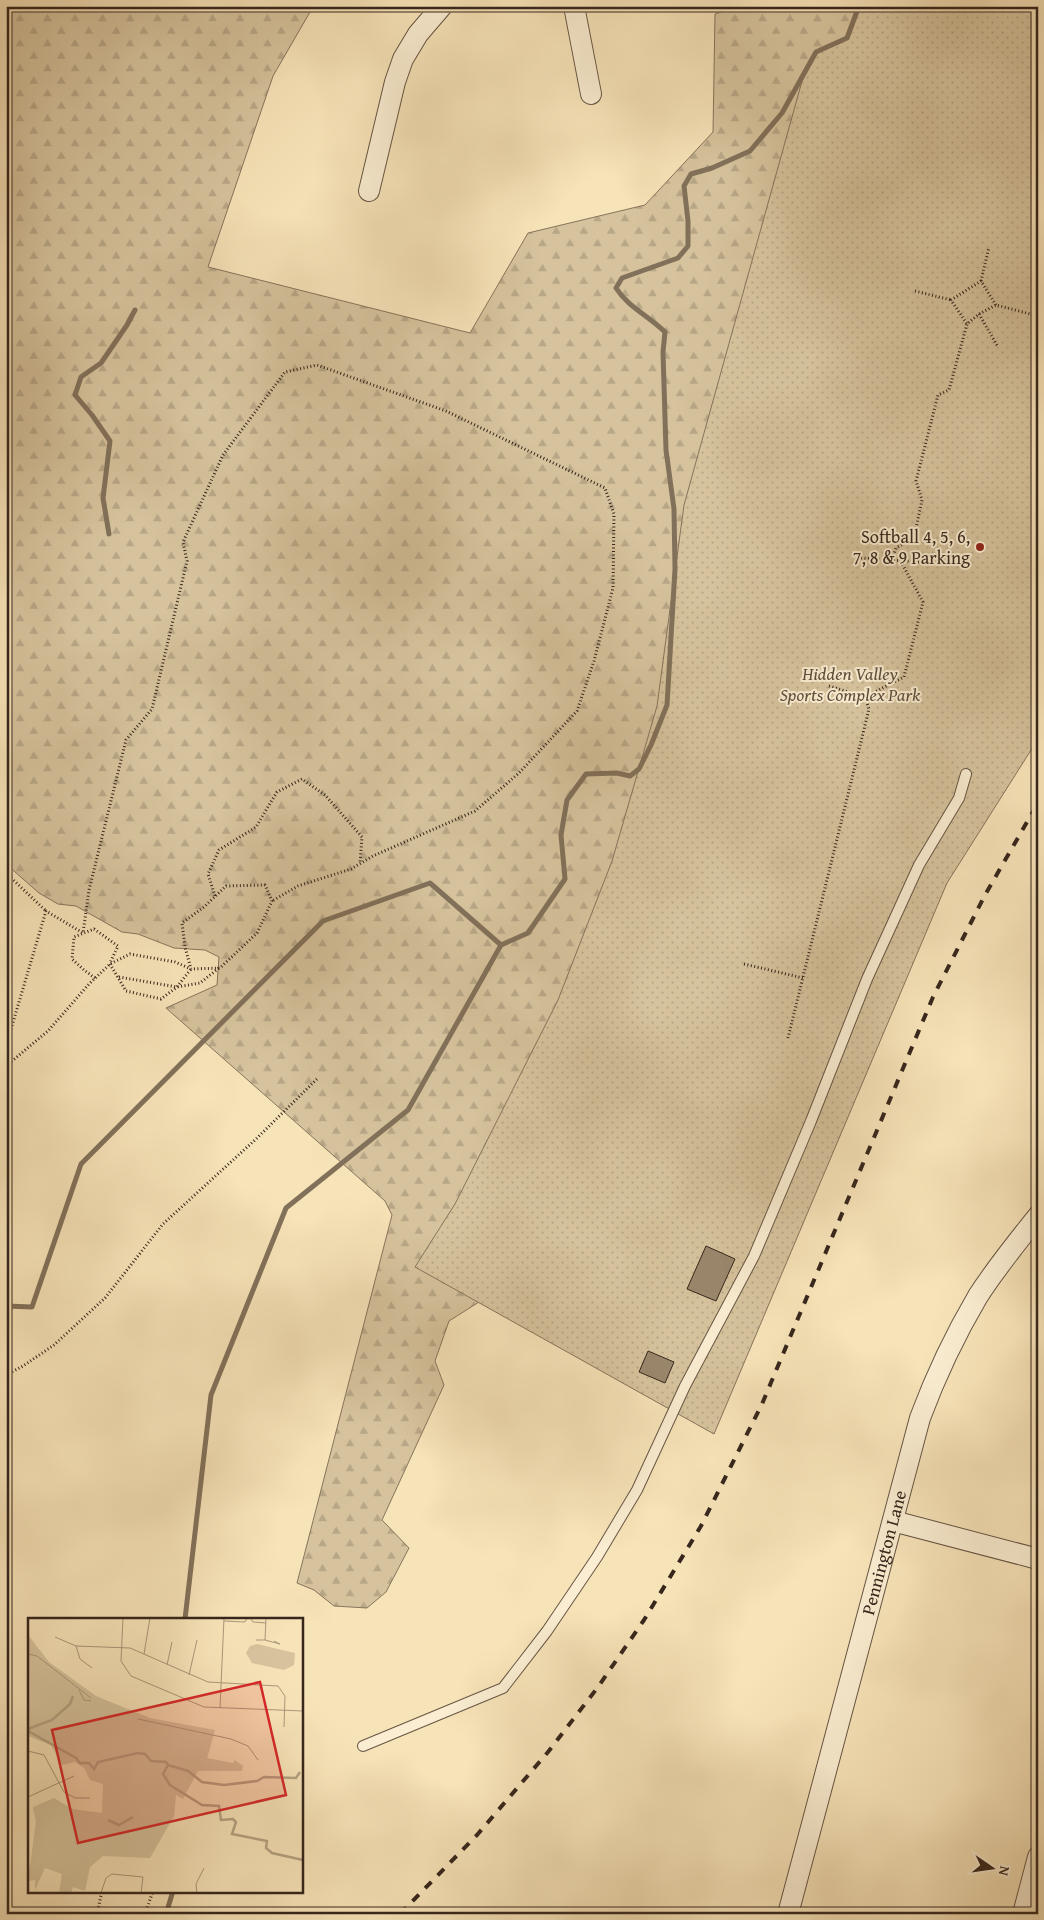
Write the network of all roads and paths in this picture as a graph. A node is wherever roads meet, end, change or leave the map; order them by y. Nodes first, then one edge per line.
1 (442, 6) edge
2 (574, 6) edge
3 (591, 94) dead end
4 (369, 191) dead end
5 (989, 247) dead end
6 (982, 281) junction
7 (915, 291) dead end
8 (951, 300) junction
9 (996, 305) junction
10 (979, 314) junction
11 (1038, 316) edge
12 (967, 324) junction
13 (998, 348) dead end
14 (861, 558) dead end
15 (892, 560) junction
16 (900, 560) junction
17 (920, 562) dead end
18 (829, 686) dead end
19 (865, 697) junction
20 (966, 774) dead end
21 (360, 864) junction
22 (6, 874) edge
23 (215, 896) junction
24 (272, 901) junction
25 (46, 911) junction
26 (83, 933) junction
27 (110, 964) junction
28 (744, 964) dead end
29 (220, 968) junction
30 (191, 969) junction
31 (118, 977) junction
32 (95, 978) junction
33 (802, 978) junction
34 (177, 987) junction
35 (788, 1038) dead end
36 (6, 1046) edge
37 (6, 1066) edge
38 (318, 1078) dead end
39 (1038, 1216) edge
40 (6, 1375) edge
41 (893, 1521) junction
42 (1038, 1560) edge
43 (363, 1746) dead end
44 (1038, 1857) edge
45 (102, 1892) edge
46 (153, 1892) edge
47 (97, 1914) edge
48 (145, 1914) edge
49 (788, 1914) edge
50 (1022, 1914) edge

1 - 4 street
2 - 3 street
5 - 6 path
6 - 8 path
6 - 9 path
7 - 8 path
8 - 12 path
9 - 10 path
9 - 11 path
10 - 12 path
10 - 13 path
12 - 15 path
14 - 15 path
15 - 16 path
16 - 17 path
16 - 19 path
18 - 19 path
19 - 33 path
20 - 43 lane
21 - 23 path
21 - 24 path
21 - 26 path
22 - 25 path
23 - 24 path
23 - 30 path
24 - 29 path
25 - 26 path
25 - 36 path
26 - 27 path
26 - 32 path
27 - 30 path
27 - 31 path
27 - 32 path
28 - 33 path
29 - 30 path
29 - 34 path
30 - 34 path
31 - 34 path
31 - 34 path
32 - 37 path
33 - 35 path
38 - 40 path
39 - 41 street, Pennington Lane
41 - 42 street
41 - 49 street, Pennington Lane
44 - 50 street
45 - 47 path
46 - 48 path

